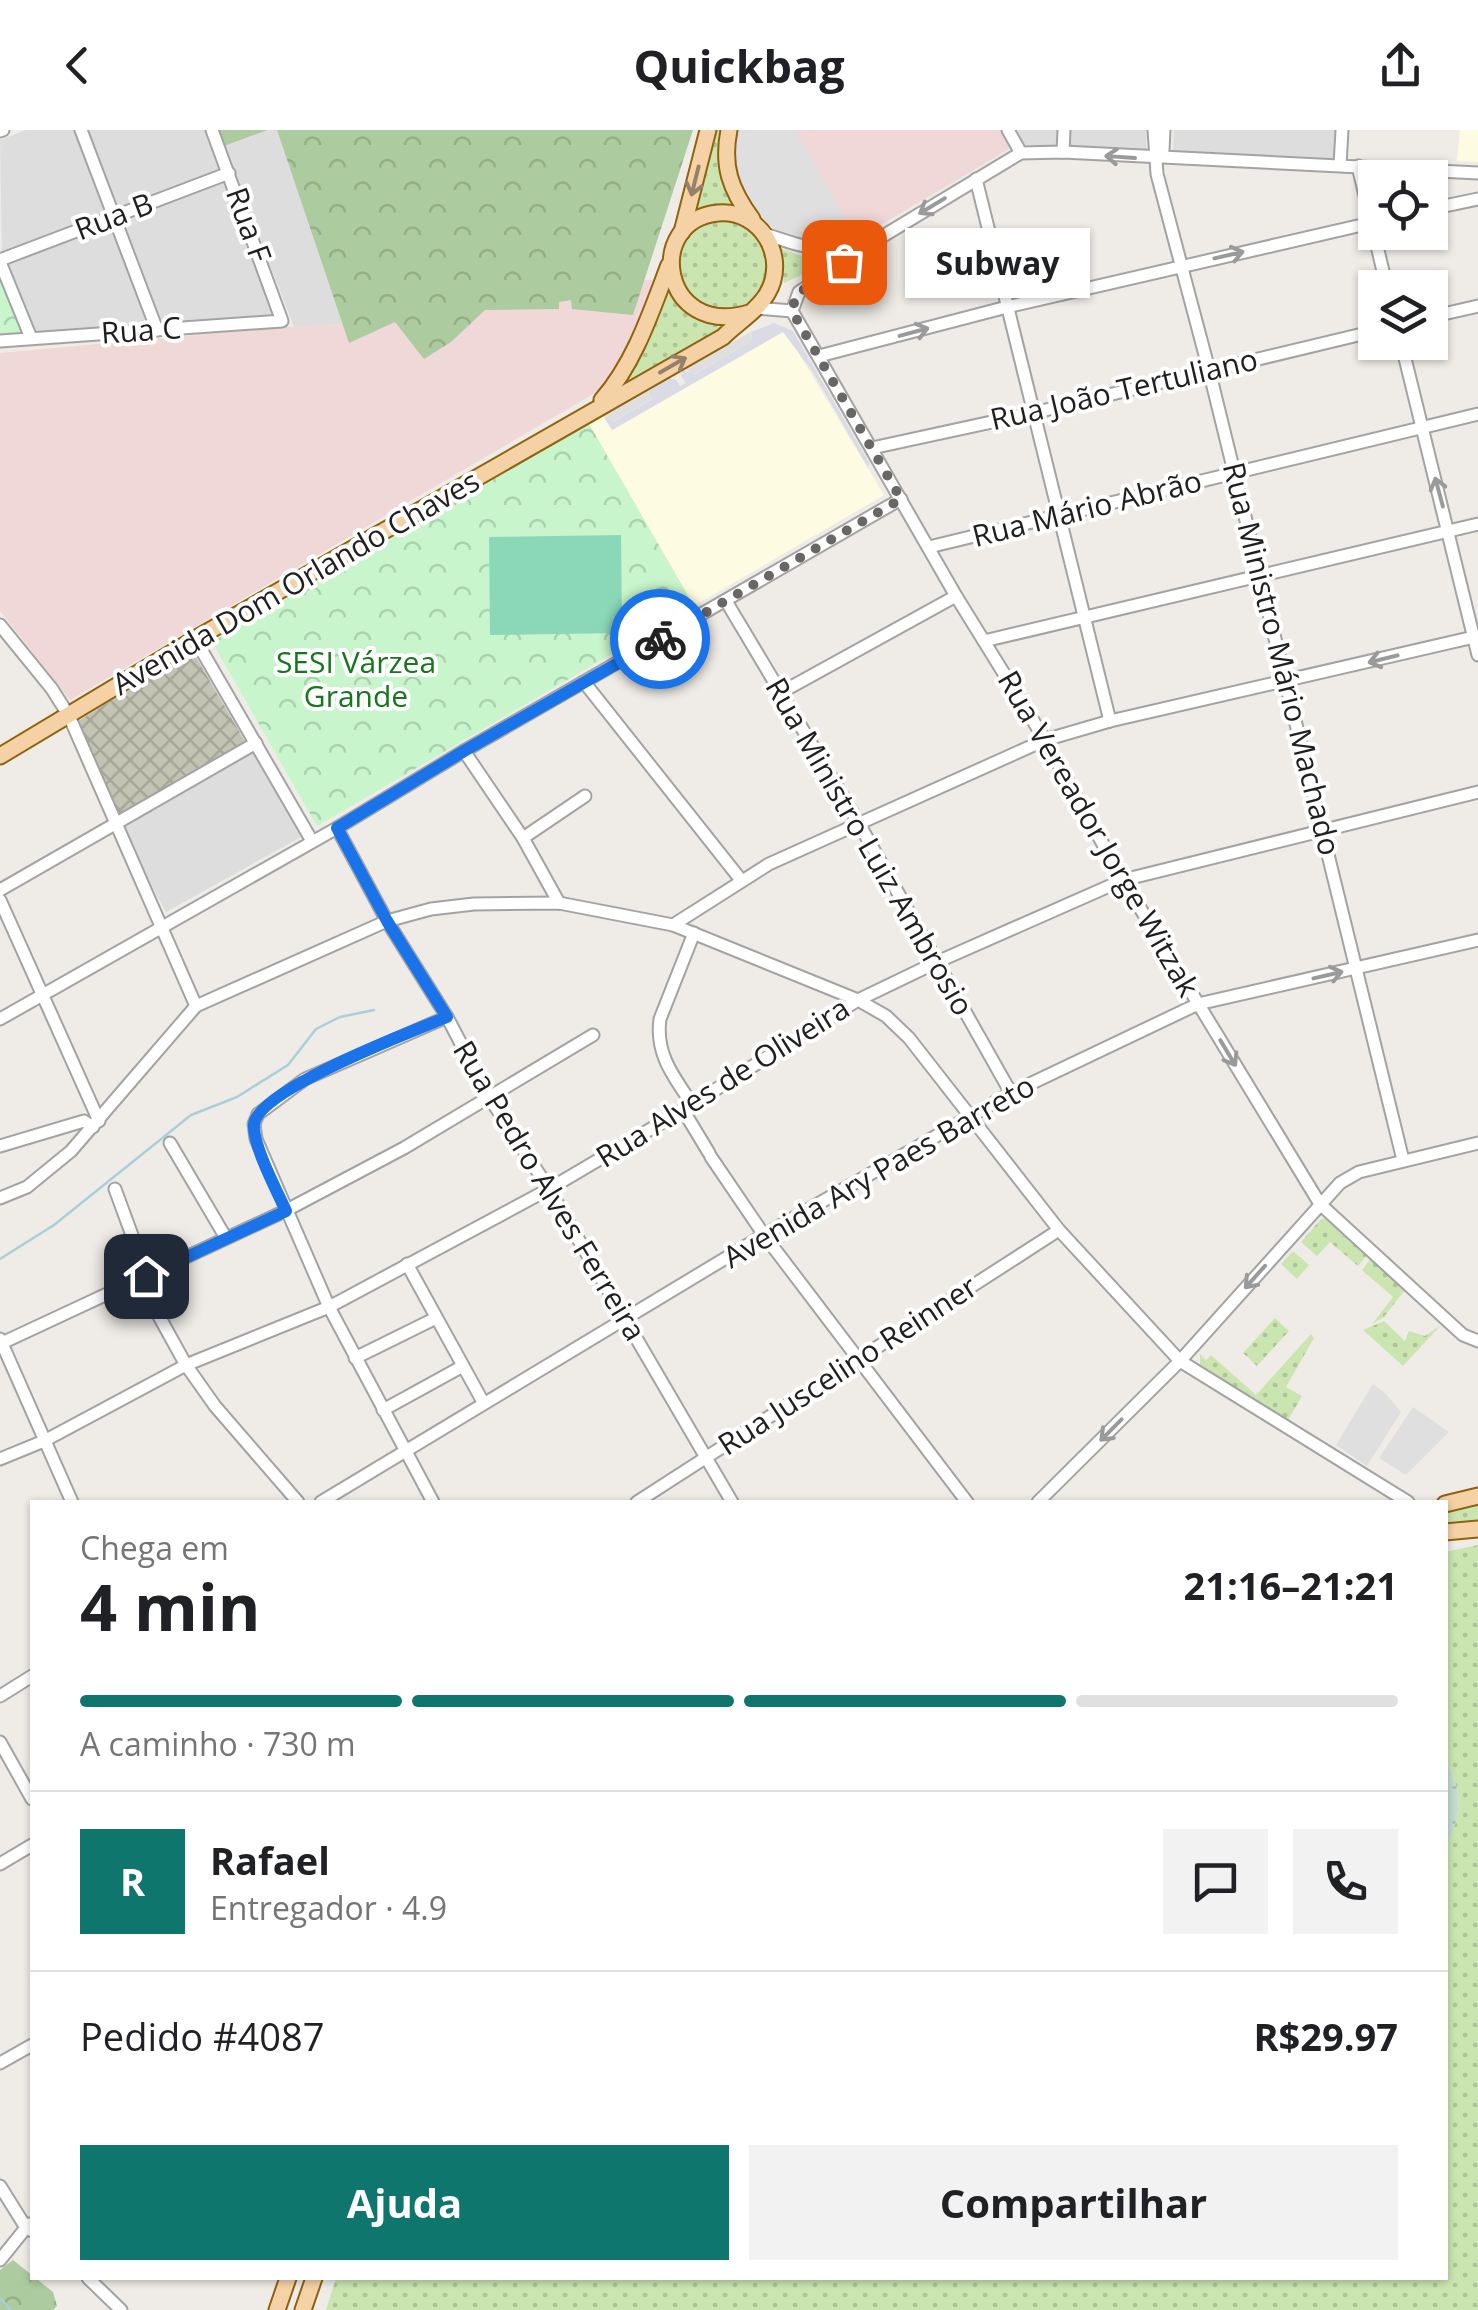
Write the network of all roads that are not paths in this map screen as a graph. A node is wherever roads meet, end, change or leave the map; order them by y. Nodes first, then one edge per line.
1 (81, 130) edge
2 (212, 130) edge
3 (708, 130) edge
4 (729, 130) edge
5 (1008, 130) edge
6 (1064, 130) edge
7 (1154, 130) edge
8 (1164, 130) edge
9 (1342, 130) edge
10 (1063, 152) junction
11 (1021, 153) junction
12 (1157, 159) junction
13 (1340, 165) junction
14 (1358, 166) edge
15 (1448, 171) edge
16 (228, 173) junction
17 (1478, 173) edge
18 (976, 179) junction
19 (1478, 199) edge
20 (1448, 206) edge
21 (113, 218) junction
22 (1358, 225) edge
23 (760, 228) junction
24 (682, 232) junction
25 (888, 233) junction
26 (0, 261) edge
27 (670, 263) junction
28 (1182, 265) junction
29 (1478, 306) edge
30 (1007, 307) junction
31 (752, 310) junction
32 (792, 311) junction
33 (1448, 314) edge
34 (282, 321) joint
35 (157, 330) junction
36 (1358, 335) edge
37 (31, 338) junction
38 (0, 341) edge
39 (819, 356) junction
40 (1405, 360) edge
41 (1210, 370) junction
42 (591, 412) junction
43 (1032, 413) junction
44 (1478, 414) edge
45 (1422, 427) junction
46 (872, 448) junction
47 (1234, 473) junction
48 (901, 499) junction
49 (1058, 515) junction
50 (1478, 524) edge
51 (1449, 531) junction
52 (929, 548) junction
53 (1260, 576) junction
54 (956, 596) junction
55 (726, 601) junction
56 (1085, 617) junction
57 (0, 625) edge
58 (1476, 637) edge
59 (195, 639) junction
60 (984, 641) junction
61 (1478, 654) edge
62 (584, 682) junction
63 (1285, 682) junction
64 (780, 693) junction
65 (69, 716) junction
66 (1110, 721) junction
67 (1045, 740) junction
68 (256, 743) junction
69 (464, 751) junction
70 (0, 756) edge
71 (1478, 792) edge
72 (585, 796) dead end
73 (858, 822) junction
74 (114, 823) junction
75 (337, 828) junction
76 (1323, 828) junction
77 (524, 838) junction
78 (312, 841) junction
79 (740, 880) junction
80 (1122, 880) junction
81 (0, 890) edge
82 (0, 900) edge
83 (560, 902) junction
84 (387, 921) junction
85 (160, 925) junction
86 (674, 925) junction
87 (694, 933) junction
88 (1478, 940) edge
89 (937, 962) junction
90 (1358, 968) junction
91 (42, 995) junction
92 (858, 1000) junction
93 (1198, 1004) junction
94 (196, 1006) junction
95 (447, 1017) junction
96 (0, 1019) edge
97 (593, 1034) dead end
98 (1011, 1094) junction
99 (489, 1097) junction
100 (688, 1107) junction
101 (968, 1116) junction
102 (96, 1124) junction
103 (1478, 1143) edge
104 (170, 1144) dead end
105 (0, 1146) edge
106 (1404, 1160) junction
107 (115, 1189) dead end
108 (549, 1189) junction
109 (0, 1198) edge
110 (1320, 1204) junction
111 (286, 1211) junction
112 (1058, 1230) junction
113 (764, 1235) junction
114 (226, 1238) junction
115 (407, 1264) junction
116 (142, 1278) junction
117 (328, 1306) junction
118 (436, 1318) junction
119 (625, 1320) junction
120 (1, 1341) edge
121 (1478, 1342) edge
122 (354, 1358) junction
123 (858, 1358) junction
124 (1180, 1361) junction
125 (186, 1365) junction
126 (463, 1366) junction
127 (483, 1402) junction
128 (383, 1410) junction
129 (44, 1441) junction
130 (406, 1450) junction
131 (707, 1458) junction
132 (0, 1459) edge
133 (1478, 1496) edge
134 (1392, 1497) edge
135 (71, 1500) edge
136 (296, 1500) edge
137 (325, 1500) edge
138 (432, 1500) edge
139 (640, 1500) edge
140 (731, 1500) edge
141 (965, 1500) edge
142 (1040, 1500) edge
143 (1448, 1503) edge
144 (1478, 1528) edge
145 (1448, 1532) edge
146 (30, 1677) edge
147 (0, 1696) edge
148 (0, 1742) edge
149 (30, 1795) edge
150 (30, 1846) edge
151 (0, 1864) edge
152 (30, 2047) edge
153 (0, 2063) edge
154 (0, 2186) edge
155 (30, 2226) edge
156 (0, 2260) edge
157 (90, 2280) edge
158 (287, 2280) edge
159 (313, 2280) edge
160 (121, 2310) edge
161 (277, 2310) edge
162 (303, 2310) edge

1 - 21 street
2 - 16 street, Rua F
3 -> 24 main road
4 - 23 main road
5 - 11 street
6 - 10 street
7 - 12 street, Rua Ministro Mário Machado
8 - 12 street
9 - 13 street
10 - 11 street
12 -> 10 street
11 - 18 street
12 - 13 street
12 - 28 street, Rua Ministro Mário Machado
13 - 14 street
15 - 17 street
16 - 21 street, Rua B
16 - 34 street, Rua F
18 -> 25 street
18 - 30 street
19 - 20 street
21 - 26 street, Rua B
21 - 35 street
28 -> 22 street
23 - 24 main road
23 - 25 street
23 - 31 main road
24 - 27 main road
25 - 32 street
26 - 37 street
27 - 31 main road
27 - 42 main road, Avenida Dom Orlando Chaves
28 - 30 street
28 - 41 street, Rua Ministro Mário Machado
29 - 33 street
39 -> 30 street
30 - 43 street
31 - 32 street
42 -> 31 main road, Avenida Dom Orlando Chaves
32 - 39 street, Rua Vereador Jorge Witzak
34 - 35 street, Rua C
35 - 37 street, Rua C
36 - 41 street, Rua João Tertuliano
37 - 38 street, Rua C
39 - 46 street, Rua Vereador Jorge Witzak
40 - 45 street
41 - 43 street, Rua João Tertuliano
41 - 47 street, Rua Ministro Mário Machado
42 - 59 main road, Avenida Dom Orlando Chaves
43 - 46 street, Rua João Tertuliano
43 - 49 street
44 - 45 street, Rua Mário Abrão
45 - 47 street, Rua Mário Abrão
51 -> 45 street
46 - 48 street, Rua Vereador Jorge Witzak
47 - 49 street, Rua Mário Abrão
47 - 53 street, Rua Ministro Mário Machado
48 - 52 street, Rua Vereador Jorge Witzak
48 - 55 street
49 - 52 street, Rua Mário Abrão
49 - 56 street
50 - 51 street
51 - 53 street
51 - 58 street
52 - 54 street, Rua Vereador Jorge Witzak
53 - 56 street
53 - 63 street, Rua Ministro Mário Machado
54 - 60 street, Rua Vereador Jorge Witzak
54 - 64 street
55 - 62 street
55 - 64 street, Rua Ministro Luiz Ambrosio
56 - 60 street
56 - 66 street
57 - 65 street
58 - 61 street
58 -> 63 street
59 - 65 main road, Avenida Dom Orlando Chaves
59 - 68 street
60 - 67 street, Rua Vereador Jorge Witzak
62 - 69 street
62 - 79 street
63 - 66 street
63 - 76 street, Rua Ministro Mário Machado
64 - 73 street, Rua Ministro Luiz Ambrosio
65 - 70 main road, Avenida Dom Orlando Chaves
65 - 74 street
66 - 67 street
67 - 73 street
67 - 80 street, Rua Vereador Jorge Witzak
68 - 74 street
68 - 78 street
69 - 75 street
69 - 77 street
71 - 76 street, Rua Alves de Oliveira
72 - 77 street
73 - 79 street
73 - 89 street, Rua Ministro Luiz Ambrosio
74 - 81 street
74 - 85 street
75 - 78 street
75 - 84 street, Rua Pedro Alves Ferreira
76 - 80 street, Rua Alves de Oliveira
76 - 90 street, Rua Ministro Mário Machado
77 - 83 street
78 - 85 street
79 - 86 street
80 - 89 street, Rua Alves de Oliveira
80 - 93 street, Rua Vereador Jorge Witzak
82 - 91 street
83 - 84 street
83 - 86 street
84 - 94 street
84 - 95 street, Rua Pedro Alves Ferreira
85 - 91 street
85 - 94 street
86 - 87 street
87 - 92 street
87 - 100 street
88 - 90 street, Avenida Ary Paes Barreto
89 - 92 street, Rua Alves de Oliveira
89 - 98 street, Rua Ministro Luiz Ambrosio
93 -> 90 street, Avenida Ary Paes Barreto
90 - 106 street, Rua Ministro Mário Machado
91 - 96 street
91 - 102 street
92 - 100 street, Rua Alves de Oliveira
92 - 101 street
93 - 98 street, Avenida Ary Paes Barreto
93 -> 110 street, Rua Vereador Jorge Witzak
94 - 102 street
95 - 99 street, Rua Pedro Alves Ferreira
95 - 111 street
97 - 99 street
98 - 101 street, Avenida Ary Paes Barreto
99 - 108 street, Rua Pedro Alves Ferreira
99 - 111 street
100 - 108 street, Rua Alves de Oliveira
100 - 113 street
101 - 112 street
101 - 113 street, Avenida Ary Paes Barreto
102 - 105 street
102 - 109 street
103 - 106 street
104 - 114 street
106 - 110 street
107 - 116 street
108 - 115 street, Rua Alves de Oliveira
108 - 119 street, Rua Pedro Alves Ferreira
110 - 121 street, Rua Vereador Jorge Witzak
110 -> 124 street
111 - 114 street
111 - 117 street
112 - 123 street, Rua Juscelino Reinner
112 - 124 street
113 - 119 street, Avenida Ary Paes Barreto
113 - 123 street
114 - 116 street
115 - 117 street, Rua Alves de Oliveira
115 - 118 street
116 - 120 street
116 - 125 street
117 - 122 street
117 - 125 street, Rua Alves de Oliveira
118 - 122 street
118 - 126 street
119 - 127 street, Avenida Ary Paes Barreto
119 - 131 street, Rua Pedro Alves Ferreira
120 - 129 street
122 - 128 street
123 - 131 street, Rua Juscelino Reinner
123 - 141 street
124 - 134 street
124 -> 142 street
125 - 129 street, Rua Alves de Oliveira
125 - 136 street
126 - 127 street
126 - 128 street
127 - 130 street, Avenida Ary Paes Barreto
128 - 130 street
129 - 132 street, Rua Alves de Oliveira
129 - 135 street
130 - 137 street, Avenida Ary Paes Barreto
130 - 138 street
131 - 139 street, Rua Juscelino Reinner
131 - 140 street, Rua Pedro Alves Ferreira
133 - 143 main road
144 - 145 main road
146 - 147 street
148 - 149 street
150 - 151 street
152 - 153 street
154 - 155 street
155 - 156 street
157 - 160 street
158 - 161 main road
159 - 162 main road

